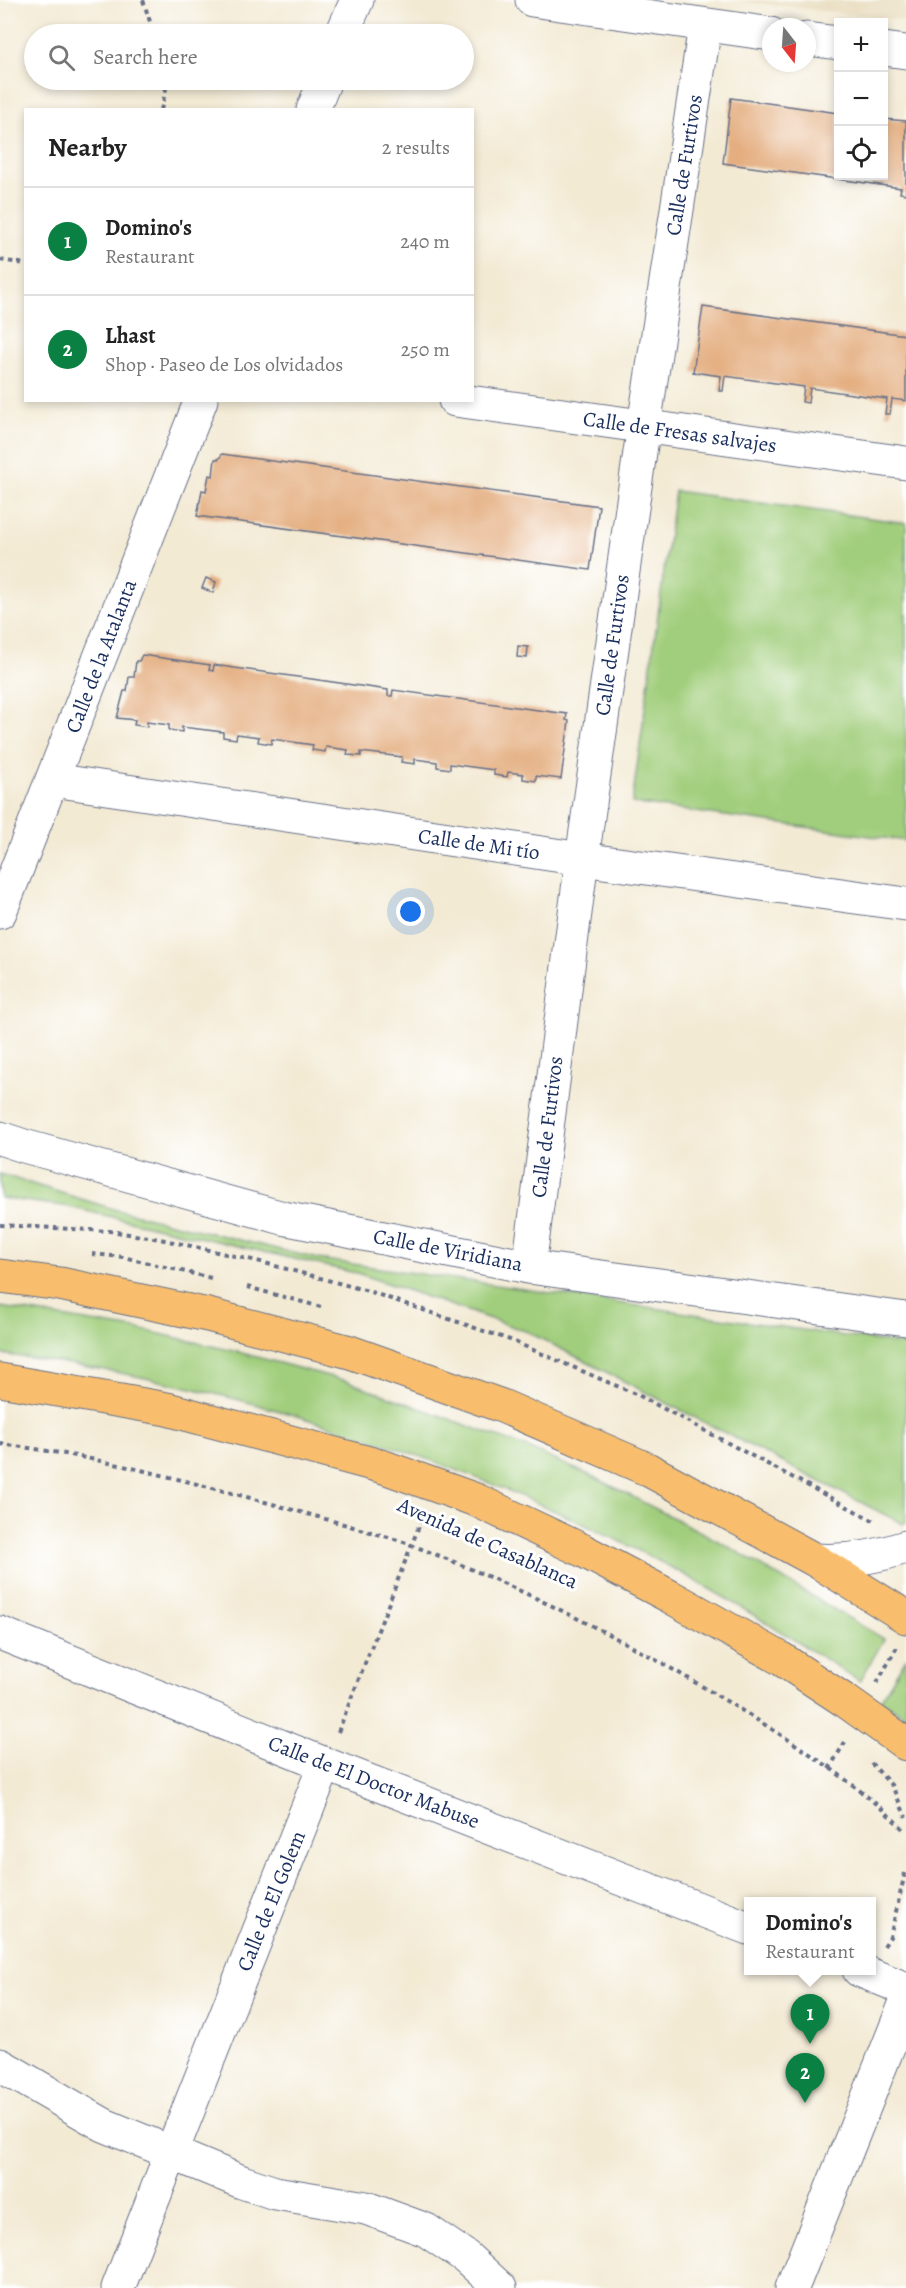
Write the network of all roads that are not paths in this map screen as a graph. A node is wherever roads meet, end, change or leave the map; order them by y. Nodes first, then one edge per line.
1 (357, 0) edge
2 (532, 0) edge
3 (346, 24) edge
4 (705, 26) junction
5 (762, 33) edge
6 (816, 40) edge
7 (834, 43) edge
8 (888, 50) edge
9 (906, 52) edge
10 (320, 90) edge
11 (314, 108) edge
12 (200, 402) edge
13 (468, 402) edge
14 (644, 427) junction
15 (906, 463) edge
16 (53, 780) junction
17 (582, 859) junction
18 (906, 904) edge
19 (0, 912) edge
20 (0, 1138) edge
21 (529, 1266) junction
22 (0, 1276) edge
23 (906, 1319) edge
24 (0, 1380) edge
25 (906, 1547) edge
26 (815, 1560) junction
27 (906, 1617) edge
28 (0, 1633) edge
29 (906, 1744) edge
30 (326, 1764) junction
31 (744, 1926) edge
32 (869, 1975) edge
33 (906, 1989) edge
34 (906, 2002) edge
35 (0, 2065) edge
36 (172, 2152) junction
37 (118, 2288) edge
38 (500, 2288) edge
39 (792, 2288) edge

1 - 3 street
2 - 4 street
4 - 5 street
4 - 14 street, Calle de Furtivos
6 - 7 street
8 - 9 street
10 - 11 street
12 - 16 street, Calle de la Atalanta
13 - 14 street, Calle de Fresas salvajes
14 - 15 street, Calle de Fresas salvajes
14 - 17 street, Calle de Furtivos
16 - 17 street, Calle de Mi tío
16 - 19 street, Calle de la Atalanta
17 - 18 street, Calle de Mi tío
17 - 21 street, Calle de Furtivos
20 - 21 street, Calle de Viridiana
21 - 23 street, Calle de Viridiana
22 - 26 main road
24 - 29 main road, Avenida de Casablanca
25 - 26 street
26 - 27 main road
28 - 30 street, Calle de El Doctor Mabuse
30 - 31 street, Calle de El Doctor Mabuse
30 - 36 street, Calle de El Golem
32 - 33 street
34 - 39 street
35 - 36 street
36 - 37 street, Calle de El Golem
36 - 38 street

